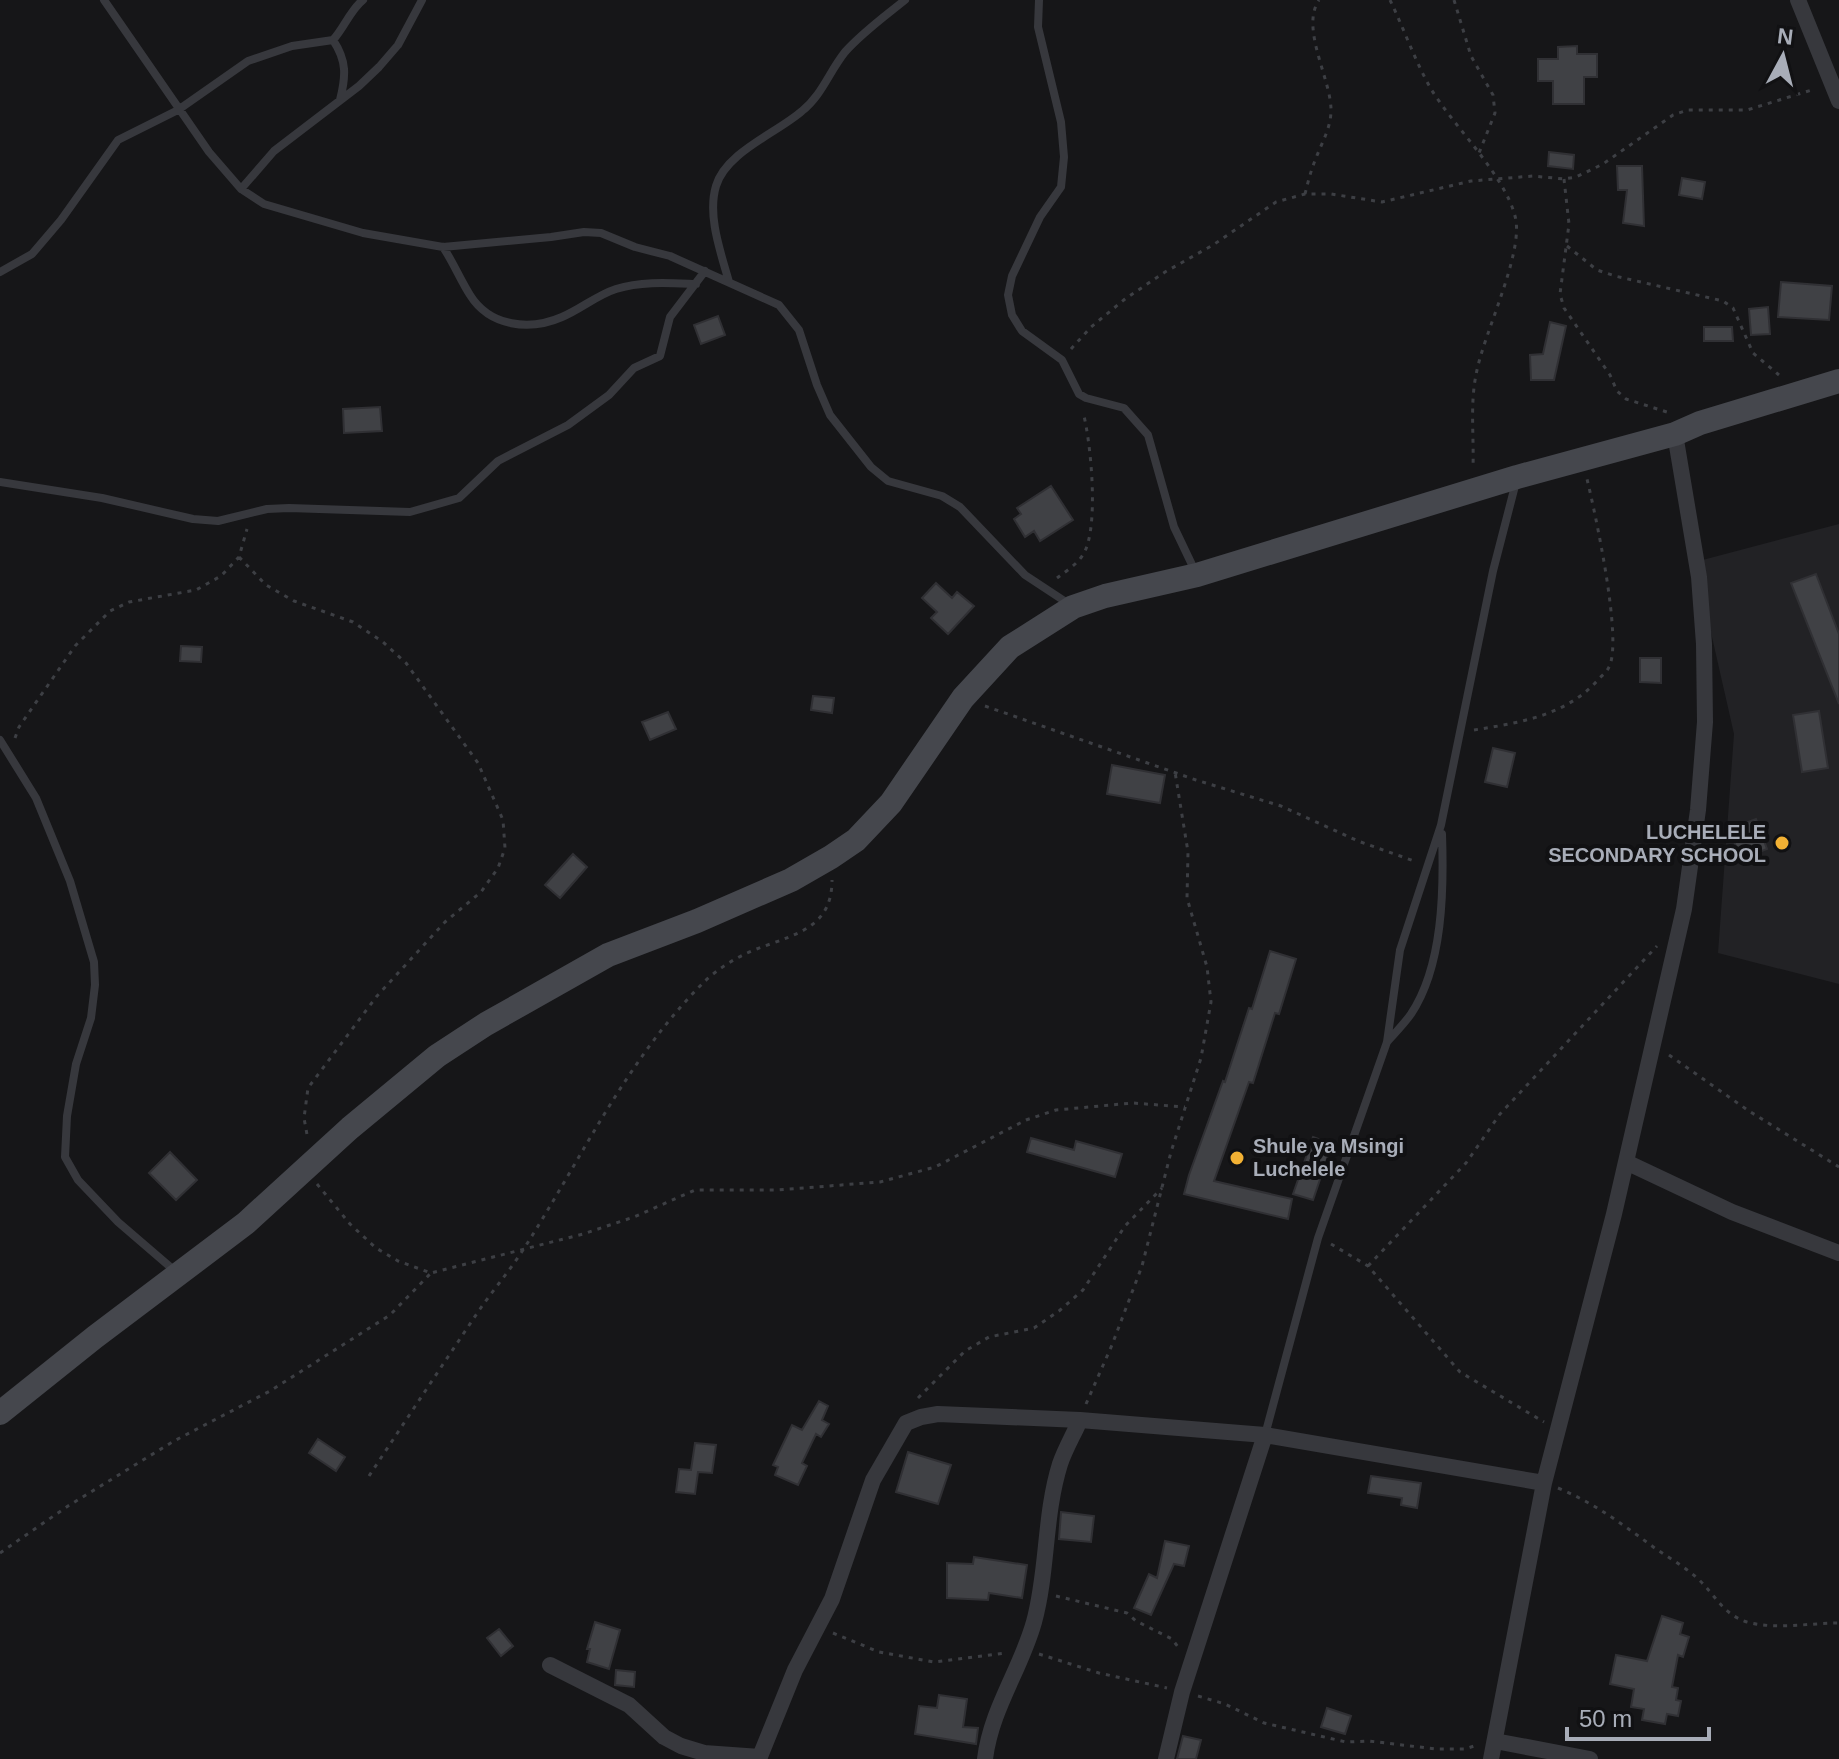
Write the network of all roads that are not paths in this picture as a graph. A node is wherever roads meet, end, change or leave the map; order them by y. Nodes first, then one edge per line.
1 (104, 0) edge
2 (363, 0) edge
3 (422, 0) edge
4 (905, 0) edge
5 (1039, 0) edge
6 (1798, 0) edge
7 (333, 40) junction
8 (1837, 95) edge
9 (340, 101) junction
10 (178, 110) junction
11 (241, 189) junction
12 (443, 247) junction
13 (705, 271) junction
14 (0, 272) edge
15 (729, 282) junction
16 (696, 284) junction
17 (1839, 381) edge
18 (1675, 434) junction
19 (1517, 477) junction
20 (0, 482) edge
21 (1197, 575) junction
22 (1073, 607) junction
23 (0, 740) edge
24 (1441, 825) junction
25 (1387, 1042) junction
26 (1626, 1162) junction
27 (1839, 1253) edge
28 (178, 1274) junction
29 (0, 1413) edge
30 (1080, 1420) junction
31 (1265, 1435) junction
32 (1544, 1483) junction
33 (550, 1665) dead end
34 (1495, 1741) junction
35 (759, 1758) edge
36 (985, 1759) edge
37 (1166, 1759) edge
38 (1491, 1759) edge
39 (1590, 1759) edge

1 - 10 lane
2 - 7 lane
3 - 9 lane
4 - 15 lane
5 - 21 lane
6 - 8 street
7 - 9 lane
7 - 10 lane
9 - 11 lane
10 - 11 lane
10 - 14 lane
11 - 12 lane
12 - 13 lane
12 - 16 lane
13 - 15 lane
13 - 16 lane
15 - 22 lane
16 - 20 lane
17 - 18 main road
18 - 19 main road
18 - 26 street
19 - 21 main road
19 - 24 lane
21 - 22 main road
22 - 28 main road
23 - 28 lane
24 - 25 lane
24 - 25 lane
25 - 31 lane
26 - 27 street
26 - 32 street
28 - 29 main road
30 - 31 street
30 - 35 street
30 - 36 street
31 - 32 street
31 - 37 street
32 - 34 street
33 - 35 street
34 - 38 street
34 - 39 street

